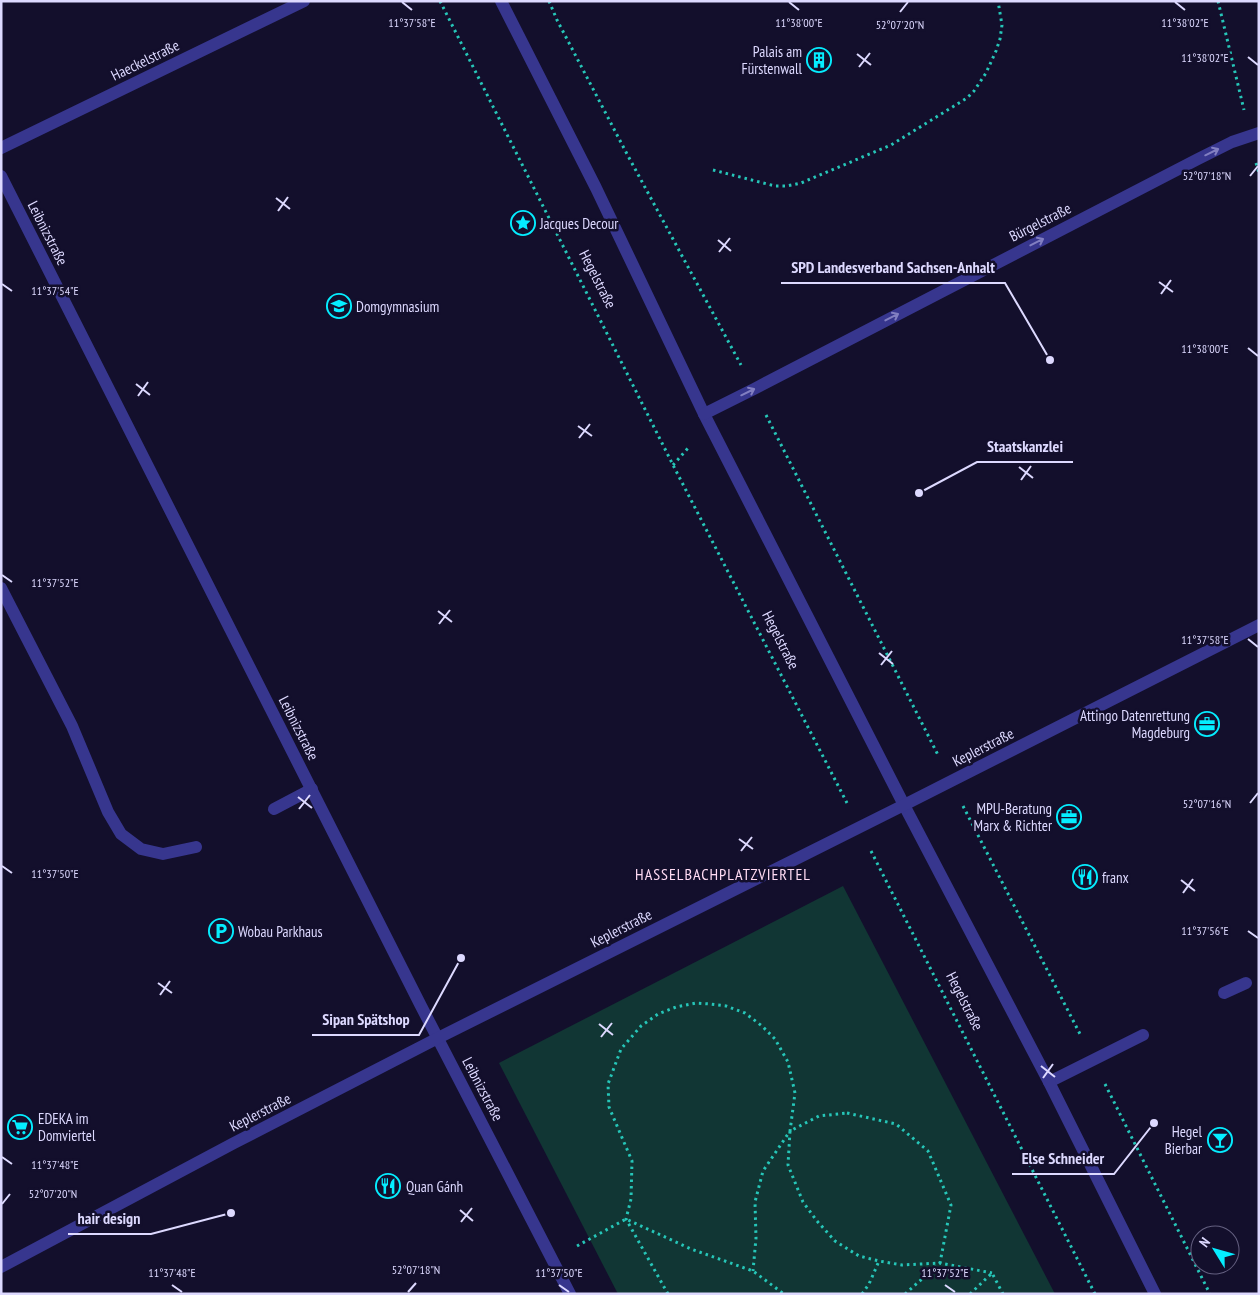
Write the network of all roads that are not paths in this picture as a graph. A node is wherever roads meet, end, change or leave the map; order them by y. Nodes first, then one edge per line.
1 (304, 1) edge
2 (501, 1) edge
3 (1259, 133) edge
4 (1, 148) edge
5 (1, 176) edge
6 (704, 414) junction
7 (1, 588) edge
8 (1259, 625) edge
9 (312, 789) junction
10 (904, 805) junction
11 (274, 809) dead end
12 (196, 848) dead end
13 (1246, 983) dead end
14 (1224, 993) dead end
15 (1143, 1035) dead end
16 (438, 1038) junction
17 (1049, 1082) junction
18 (1, 1267) edge
19 (570, 1294) edge
20 (1155, 1294) edge

1 - 4 street, Haeckelstraße
2 - 6 street
6 -> 3 street, Bürgelstraße
5 - 9 street, Leibnizstraße
6 - 10 street
7 - 12 street
8 - 10 street, Keplerstraße
9 - 11 street
9 - 16 street, Leibnizstraße
10 - 16 street, Keplerstraße
10 - 17 street
13 - 14 street
15 - 17 street
16 - 18 street, Keplerstraße
16 - 19 street, Leibnizstraße
17 - 20 street

